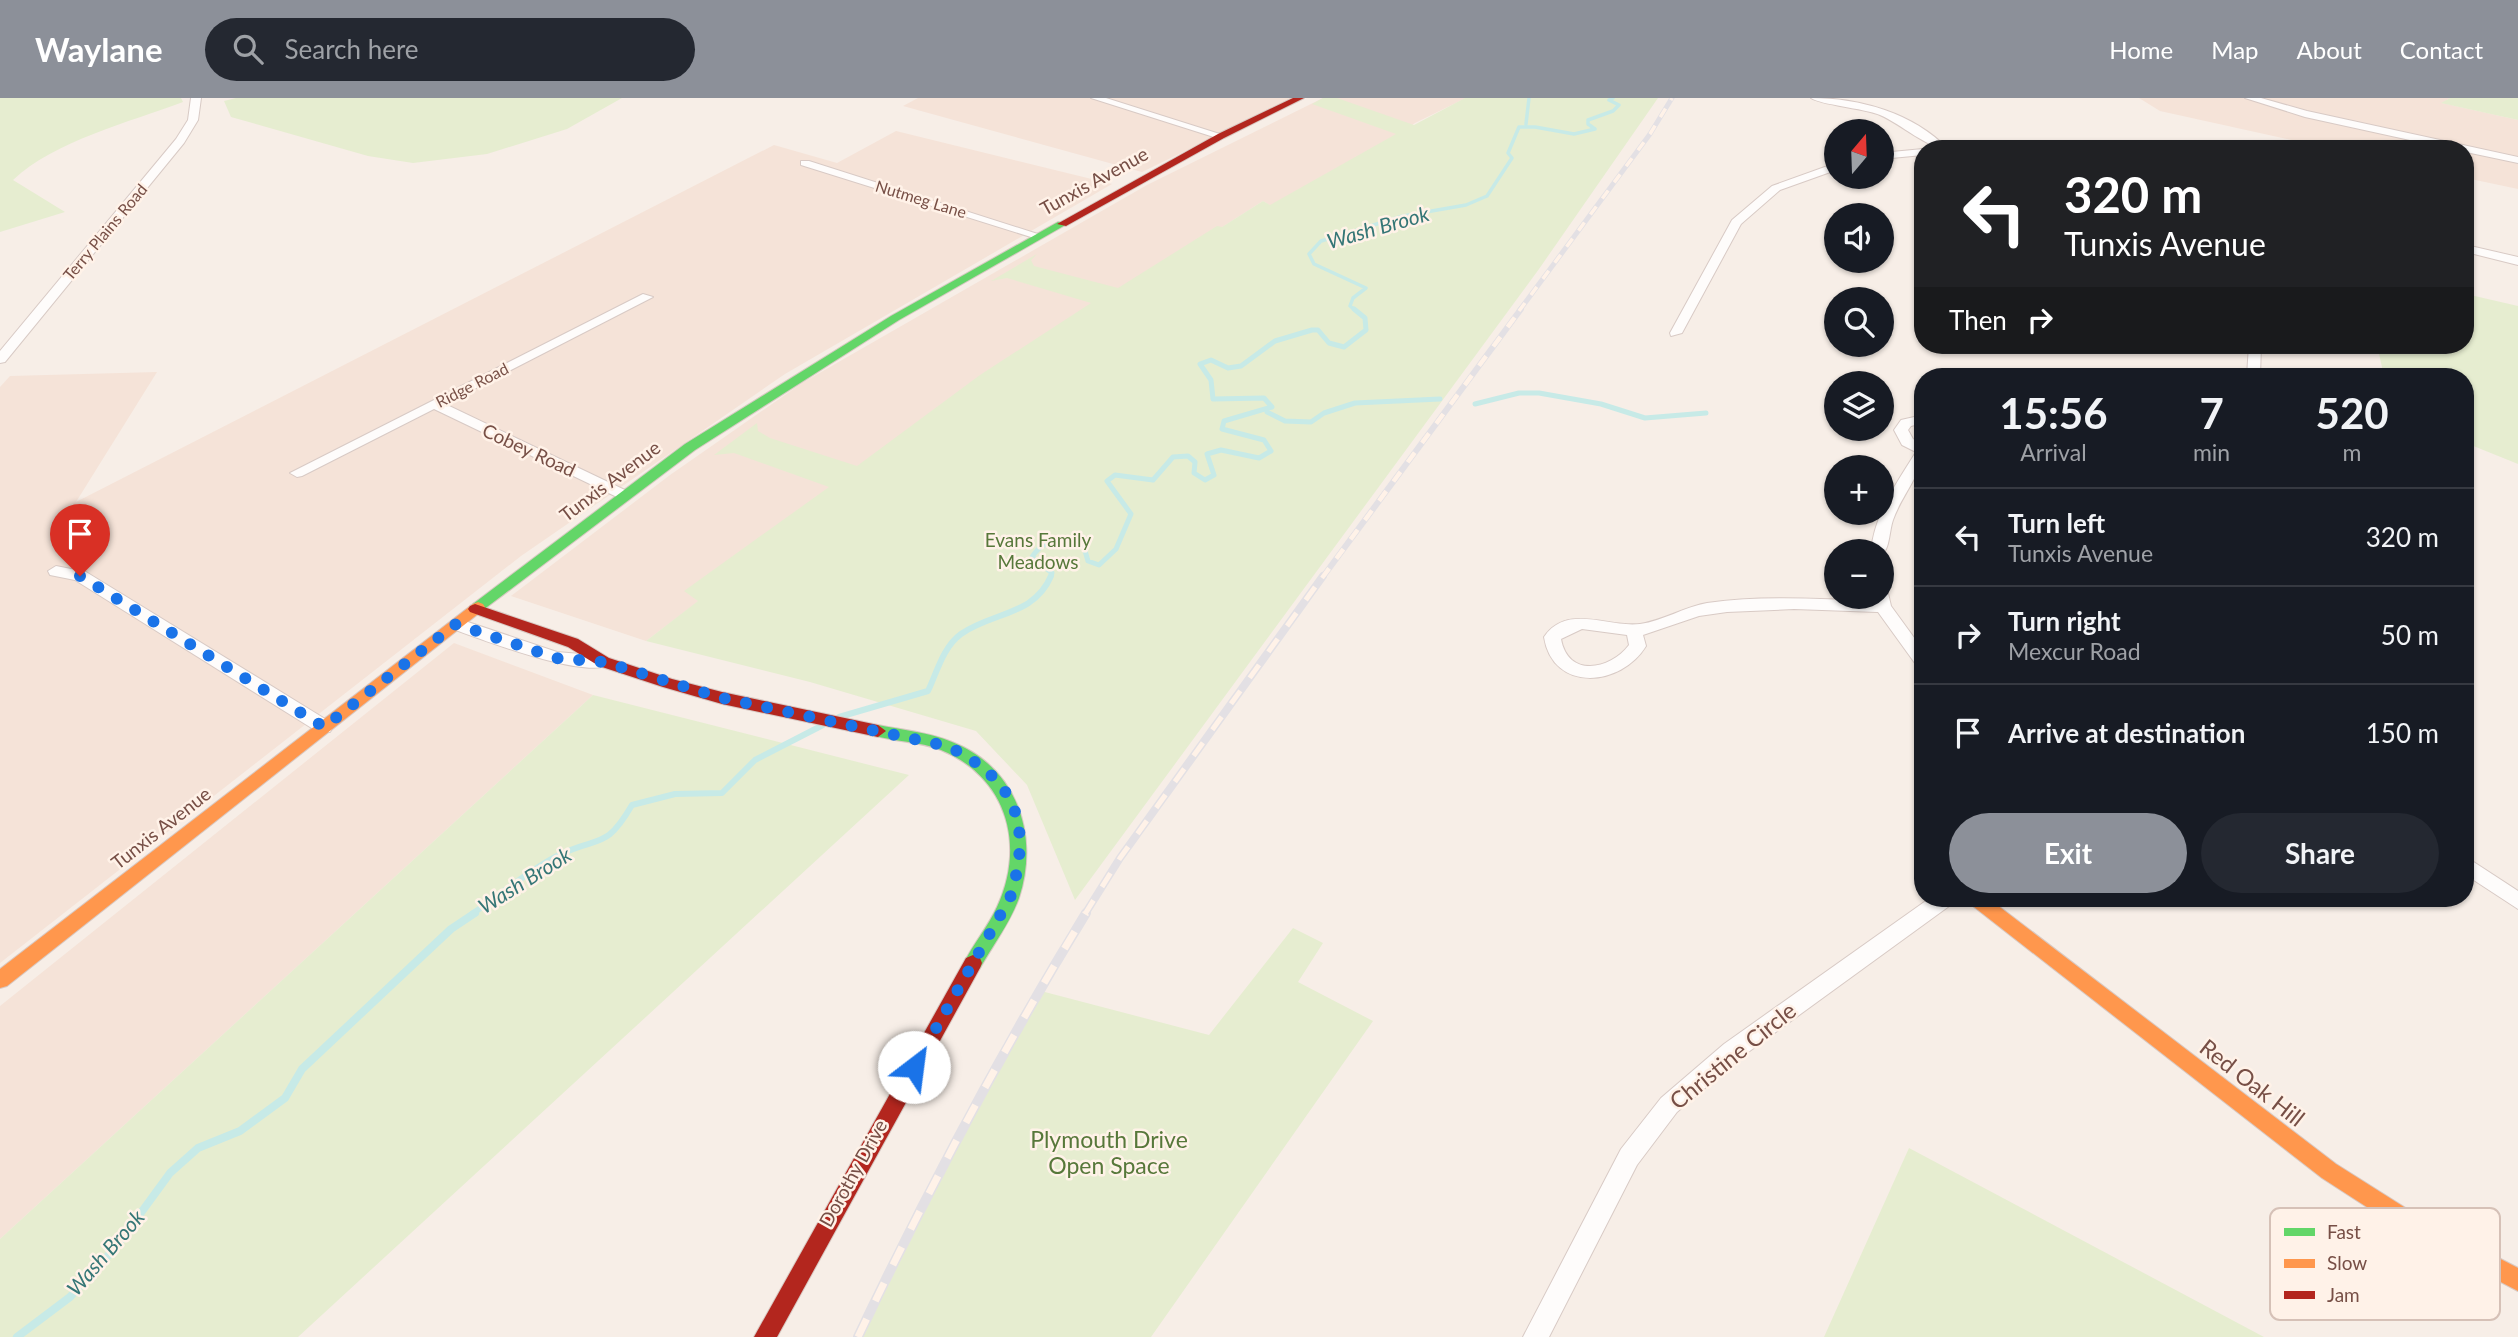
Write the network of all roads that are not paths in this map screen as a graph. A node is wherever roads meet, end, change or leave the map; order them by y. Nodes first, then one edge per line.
1 (196, 98) edge
2 (1096, 98) edge
3 (1300, 98) edge
4 (1816, 98) edge
5 (2250, 98) edge
6 (1221, 136) junction
7 (1932, 140) edge
8 (2425, 140) edge
9 (2474, 150) edge
10 (1914, 153) edge
11 (1894, 155) edge
12 (2518, 160) edge
13 (805, 163) dead end
14 (1824, 170) edge
15 (1038, 236) junction
16 (2474, 251) edge
17 (2518, 261) edge
18 (647, 297) dead end
19 (1676, 333) dead end
20 (0, 359) edge
21 (434, 404) junction
22 (1914, 421) edge
23 (1914, 446) edge
24 (1914, 466) edge
25 (297, 473) dead end
26 (624, 495) junction
27 (1879, 539) edge
28 (56, 571) dead end
29 (1824, 601) edge
30 (475, 609) junction
31 (1888, 609) edge
32 (456, 624) junction
33 (1634, 630) junction
34 (1914, 648) edge
35 (604, 662) junction
36 (324, 727) junction
37 (2474, 871) edge
38 (2518, 901) edge
39 (1932, 907) edge
40 (1987, 907) edge
41 (0, 980) edge
42 (2387, 1208) edge
43 (2500, 1271) edge
44 (2518, 1280) edge
45 (765, 1337) edge
46 (1536, 1337) edge

1 - 20 street, Terry Plains Road
2 - 6 street
3 - 6 main road, Tunxis Avenue
4 - 7 street
5 - 8 street
6 - 15 main road, Tunxis Avenue
9 - 12 street
10 - 11 street
13 - 15 street, Nutmeg Lane
14 - 19 street
15 - 26 main road, Tunxis Avenue
16 - 17 street
18 - 21 street, Ridge Road
21 - 25 street, Ridge Road
21 - 26 street, Cobey Road
22 - 23 street
24 - 27 street
26 - 30 main road, Tunxis Avenue
28 - 36 street
29 - 33 street
30 - 32 main road, Tunxis Avenue
30 - 35 main road, Dorothy Drive
31 - 34 street
32 - 35 street, Dorothy Drive
32 - 36 main road, Tunxis Avenue
33 - 33 street
35 - 45 main road, Dorothy Drive
36 - 41 main road, Tunxis Avenue
37 - 38 street
39 - 46 street, Christine Circle
40 - 42 main road, Red Oak Hill
43 - 44 main road, Red Oak Hill

